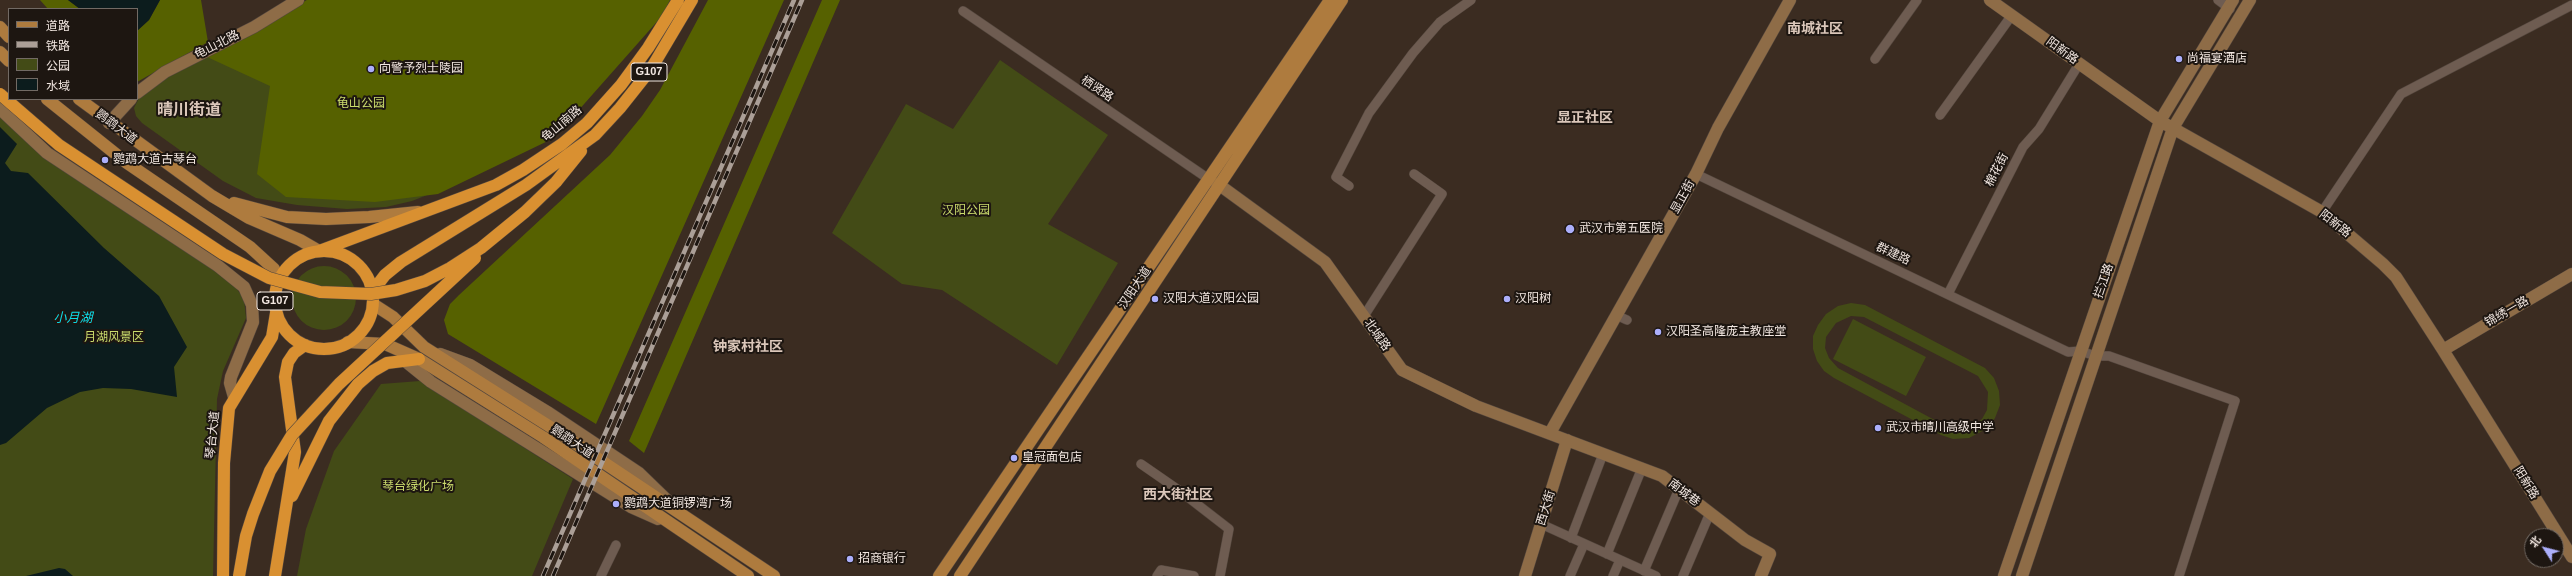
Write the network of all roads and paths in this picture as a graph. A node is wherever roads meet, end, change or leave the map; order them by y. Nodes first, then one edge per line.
1 (298, 0) edge
2 (678, 0) edge
3 (692, 0) edge
4 (1330, 0) edge
5 (1342, 0) edge
6 (1471, 0) edge
7 (1790, 0) edge
8 (1917, 0) edge
9 (1990, 0) edge
10 (2218, 0) edge
11 (2250, 0) edge
12 (2232, 5) edge
13 (2572, 5) edge
14 (963, 11) dead end
15 (2012, 15) junction
16 (0, 27) edge
17 (8, 36) edge
18 (0, 52) edge
19 (1875, 59) dead end
20 (8, 60) edge
21 (2079, 64) junction
22 (138, 92) edge
23 (0, 94) edge
24 (48, 100) edge
25 (80, 100) edge
26 (130, 100) edge
27 (0, 109) edge
28 (1940, 115) dead end
29 (2160, 121) junction
30 (109, 123) junction
31 (2173, 128) junction
32 (595, 135) junction
33 (1414, 174) dead end
34 (1696, 174) junction
35 (1214, 182) junction
36 (1349, 186) dead end
37 (212, 196) junction
38 (418, 212) junction
39 (525, 212) junction
40 (2322, 212) junction
41 (319, 251) junction
42 (2572, 274) edge
43 (277, 285) junction
44 (1948, 294) junction
45 (372, 298) junction
46 (276, 309) junction
47 (1364, 316) junction
48 (348, 342) junction
49 (305, 345) junction
50 (2443, 350) junction
51 (2080, 351) junction
52 (2096, 356) junction
53 (419, 359) junction
54 (405, 361) junction
55 (234, 396) junction
56 (1550, 434) junction
57 (1567, 440) junction
58 (1603, 454) junction
59 (1141, 464) dead end
60 (1642, 468) junction
61 (1679, 489) junction
62 (286, 510) junction
63 (1710, 513) junction
64 (1541, 524) junction
65 (680, 530) junction
66 (1571, 538) junction
67 (1584, 544) junction
68 (616, 545) dead end
69 (1607, 554) junction
70 (2572, 557) edge
71 (1620, 560) junction
72 (1644, 571) junction
73 (223, 576) edge
74 (239, 576) edge
75 (275, 576) edge
76 (601, 576) edge
77 (748, 576) edge
78 (774, 576) edge
79 (939, 576) edge
80 (960, 576) edge
81 (1157, 576) edge
82 (1194, 576) edge
83 (1220, 576) edge
84 (1525, 576) edge
85 (1570, 576) edge
86 (1613, 576) edge
87 (1655, 576) edge
88 (1683, 576) edge
89 (1761, 576) edge
90 (2004, 576) edge
91 (2022, 576) edge
92 (2179, 576) edge

1 - 22 street, 龟山北路
2 - 38 highway, 龟山南路 / G107
3 - 32 highway, G107
4 - 35 main road, 汉阳大道
5 - 35 main road, 汉阳大道
6 - 36 street
7 - 34 street, 显正街
8 - 19 street
9 - 15 street, 阳新路
10 - 12 street
11 - 31 street, 拦江路
12 - 29 street, 拦江路
13 - 40 street
14 - 35 street, 栖贤路
15 - 21 street, 阳新路
15 - 28 street
16 - 17 main road
18 - 20 main road
21 - 29 street, 阳新路
21 - 44 street, 棉花街
23 - 39 highway, bridge
24 - 43 main road, 鹦鹉大道
25 - 30 main road, 鹦鹉大道
26 - 30 street
27 - 55 street
29 - 31 street, 阳新路
29 - 51 street, 拦江路
30 - 37 main road, 鹦鹉大道
31 - 40 street, 阳新路
31 - 52 street, 拦江路
32 - 39 highway, bridge
32 - 45 highway, G107
33 - 47 street
34 - 44 street, 群建路
34 - 56 street, 显正街
35 - 47 street, 北城路
35 - 79 main road, 汉阳大道
35 - 80 main road, 汉阳大道
37 - 38 main road
37 - 41 main road
38 - 41 highway, G107
39 - 74 highway, bridge
40 - 50 street, 阳新路
41 - 43 highway, G107
41 - 45 highway, G107
42 - 50 street, 锦绣一路
43 - 46 highway, G107
44 - 51 street, 群建路
45 - 48 highway, G107
45 - 78 main road, 鹦鹉大道
46 - 49 highway, G107
46 - 55 highway, 琴台大道 / G107
47 - 56 street, 北城路
48 - 49 highway, G107
48 - 53 main road, 鹦鹉大道
49 - 62 highway
50 - 70 street, 阳新路
51 - 52 street, 群建路
51 - 90 street, 拦江路
52 - 91 street, 拦江路
52 - 92 street, 群建路
53 - 54 highway
53 - 65 main road, 鹦鹉大道
54 - 62 highway
54 - 65 street
55 - 73 highway, 琴台大道 / G107
56 - 57 street, 北城路
57 - 58 street, 南城巷
57 - 64 street, 西大街
58 - 60 street, 南城巷
58 - 66 street
59 - 83 street
60 - 61 street, 南城巷
60 - 69 street
61 - 63 street, 南城巷
61 - 72 street
62 - 75 highway
63 - 88 street
63 - 89 street, 南城巷
64 - 66 street
64 - 84 street, 西大街
65 - 77 main road, 鹦鹉大道
66 - 67 street
67 - 69 street
67 - 85 street
68 - 76 street
69 - 71 street
71 - 72 street
71 - 86 street
72 - 87 street
81 - 82 street

